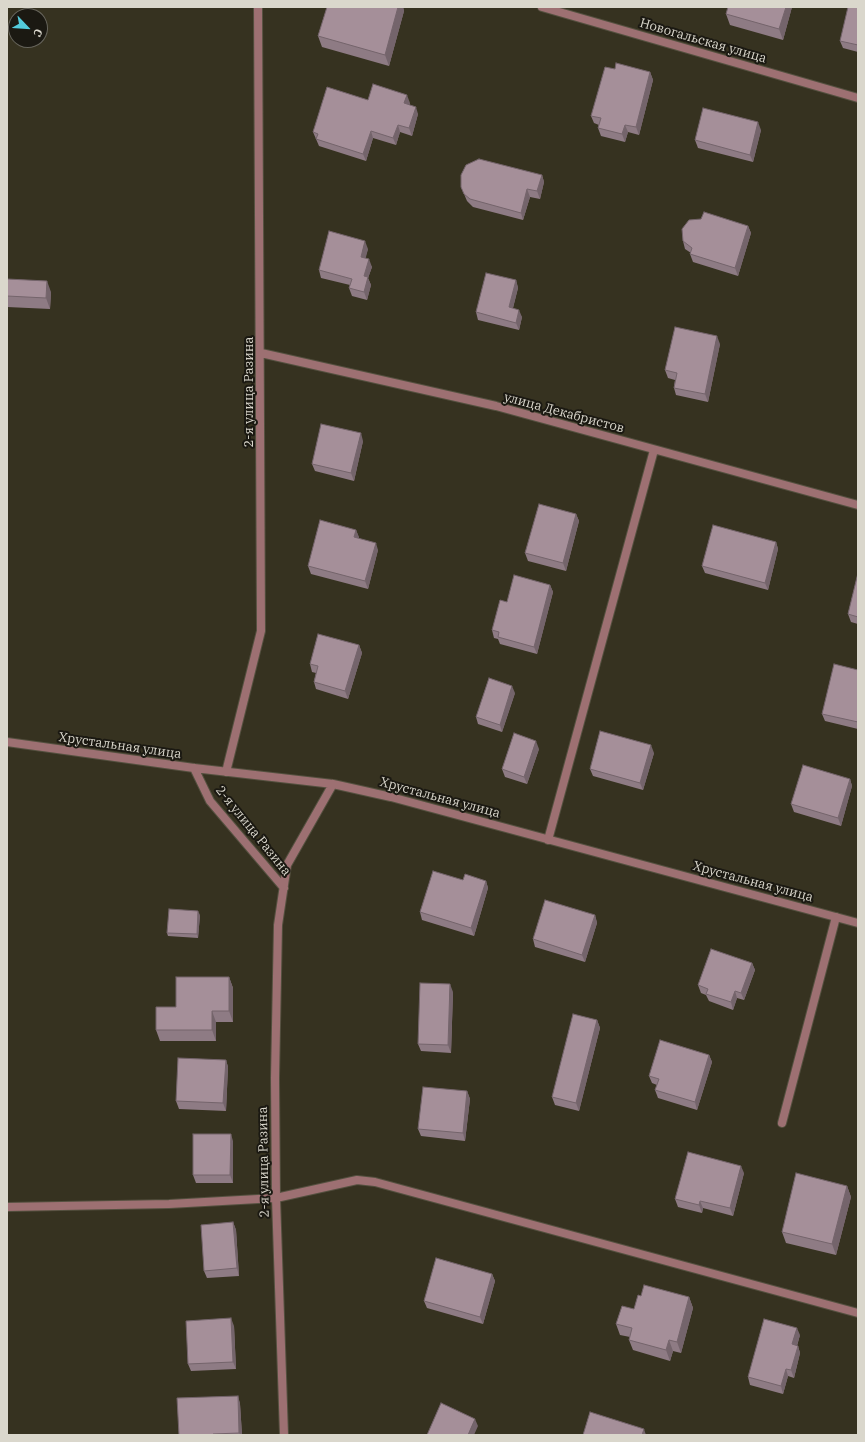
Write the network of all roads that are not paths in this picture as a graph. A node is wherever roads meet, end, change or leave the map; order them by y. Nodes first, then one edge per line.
1 (258, 7) edge
2 (542, 7) edge
3 (858, 98) edge
4 (261, 353) junction
5 (654, 450) junction
6 (858, 505) edge
7 (7, 742) edge
8 (194, 768) junction
9 (226, 772) junction
10 (333, 784) junction
11 (548, 840) junction
12 (284, 888) junction
13 (836, 917) junction
14 (858, 923) edge
15 (782, 1123) dead end
16 (276, 1198) junction
17 (7, 1207) edge
18 (858, 1312) edge
19 (284, 1435) edge

1 - 4 street, 2-я улица Разина
2 - 3 street, Новогальская улица
4 - 5 street, улица Декабристов
4 - 9 street, 2-я улица Разина
5 - 6 street, улица Декабристов
5 - 11 street
7 - 8 street, Хрустальная улица
8 - 9 street, Хрустальная улица
8 - 12 street, 2-я улица Разина
9 - 10 street, Хрустальная улица
10 - 11 street, Хрустальная улица
10 - 12 street, 2-я улица Разина
11 - 13 street, Хрустальная улица
12 - 16 street, 2-я улица Разина
13 - 14 street, Хрустальная улица
13 - 15 street
16 - 17 street
16 - 18 street
16 - 19 street, 2-я улица Разина

